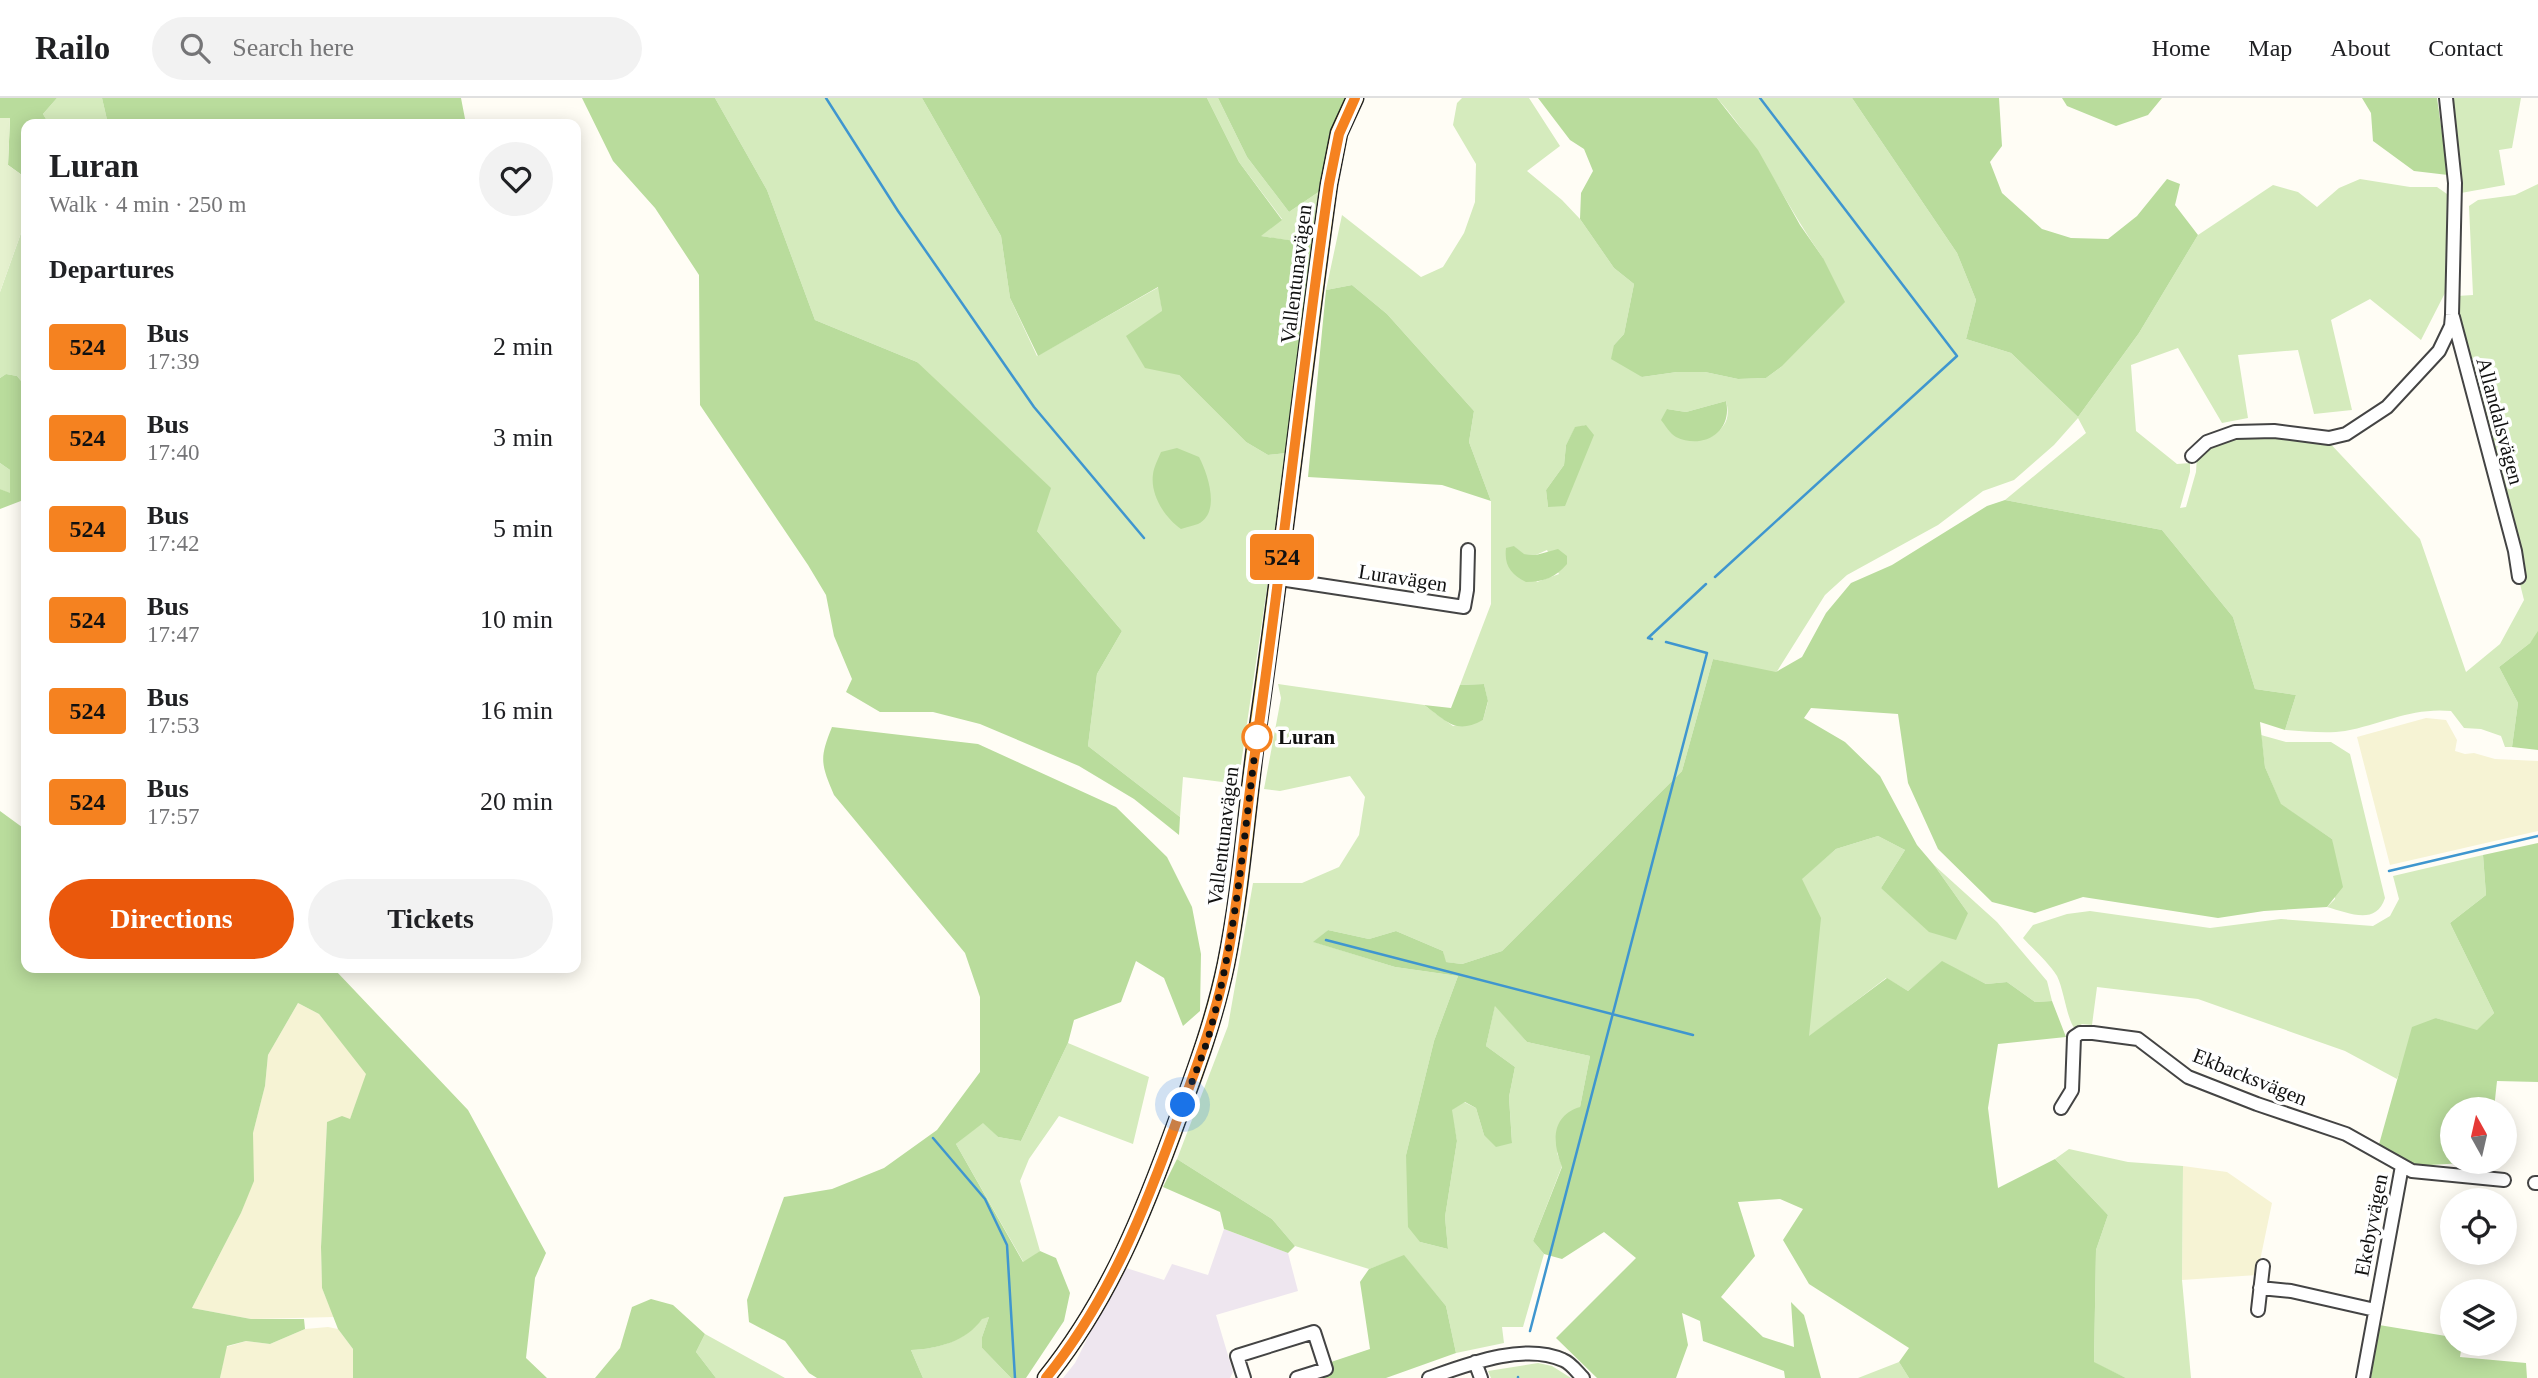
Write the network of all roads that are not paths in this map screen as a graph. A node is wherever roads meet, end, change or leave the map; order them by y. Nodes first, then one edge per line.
1 (1355, 98) edge
2 (2446, 98) edge
3 (2452, 315) junction
4 (2192, 456) dead end
5 (1468, 550) dead end
6 (2519, 577) dead end
7 (1280, 579) junction
8 (2061, 1108) dead end
9 (2402, 1166) junction
10 (2504, 1180) dead end
11 (2263, 1265) dead end
12 (2260, 1288) junction
13 (2258, 1310) dead end
14 (2375, 1310) junction
15 (1475, 1362) junction
16 (1046, 1378) edge
17 (1244, 1378) edge
18 (1297, 1378) edge
19 (1429, 1378) edge
20 (1481, 1378) edge
21 (1583, 1378) edge
22 (2363, 1378) edge

1 - 7 main road, Vallentunavägen
2 - 3 street, Allandalsvägen
3 - 4 street, Allandalsvägen
3 - 6 street, Allandalsvägen
5 - 7 street, Luravägen
7 - 16 main road, Vallentunavägen
8 - 9 street, Ekbacksvägen
9 - 10 street, Ekebyvägen
9 - 14 street, Ekebyvägen
11 - 12 street
12 - 13 street
12 - 14 street, Ekebyvägen
14 - 22 street, Ekebyvägen
15 - 19 street
15 - 20 street
15 - 21 street
17 - 18 street

